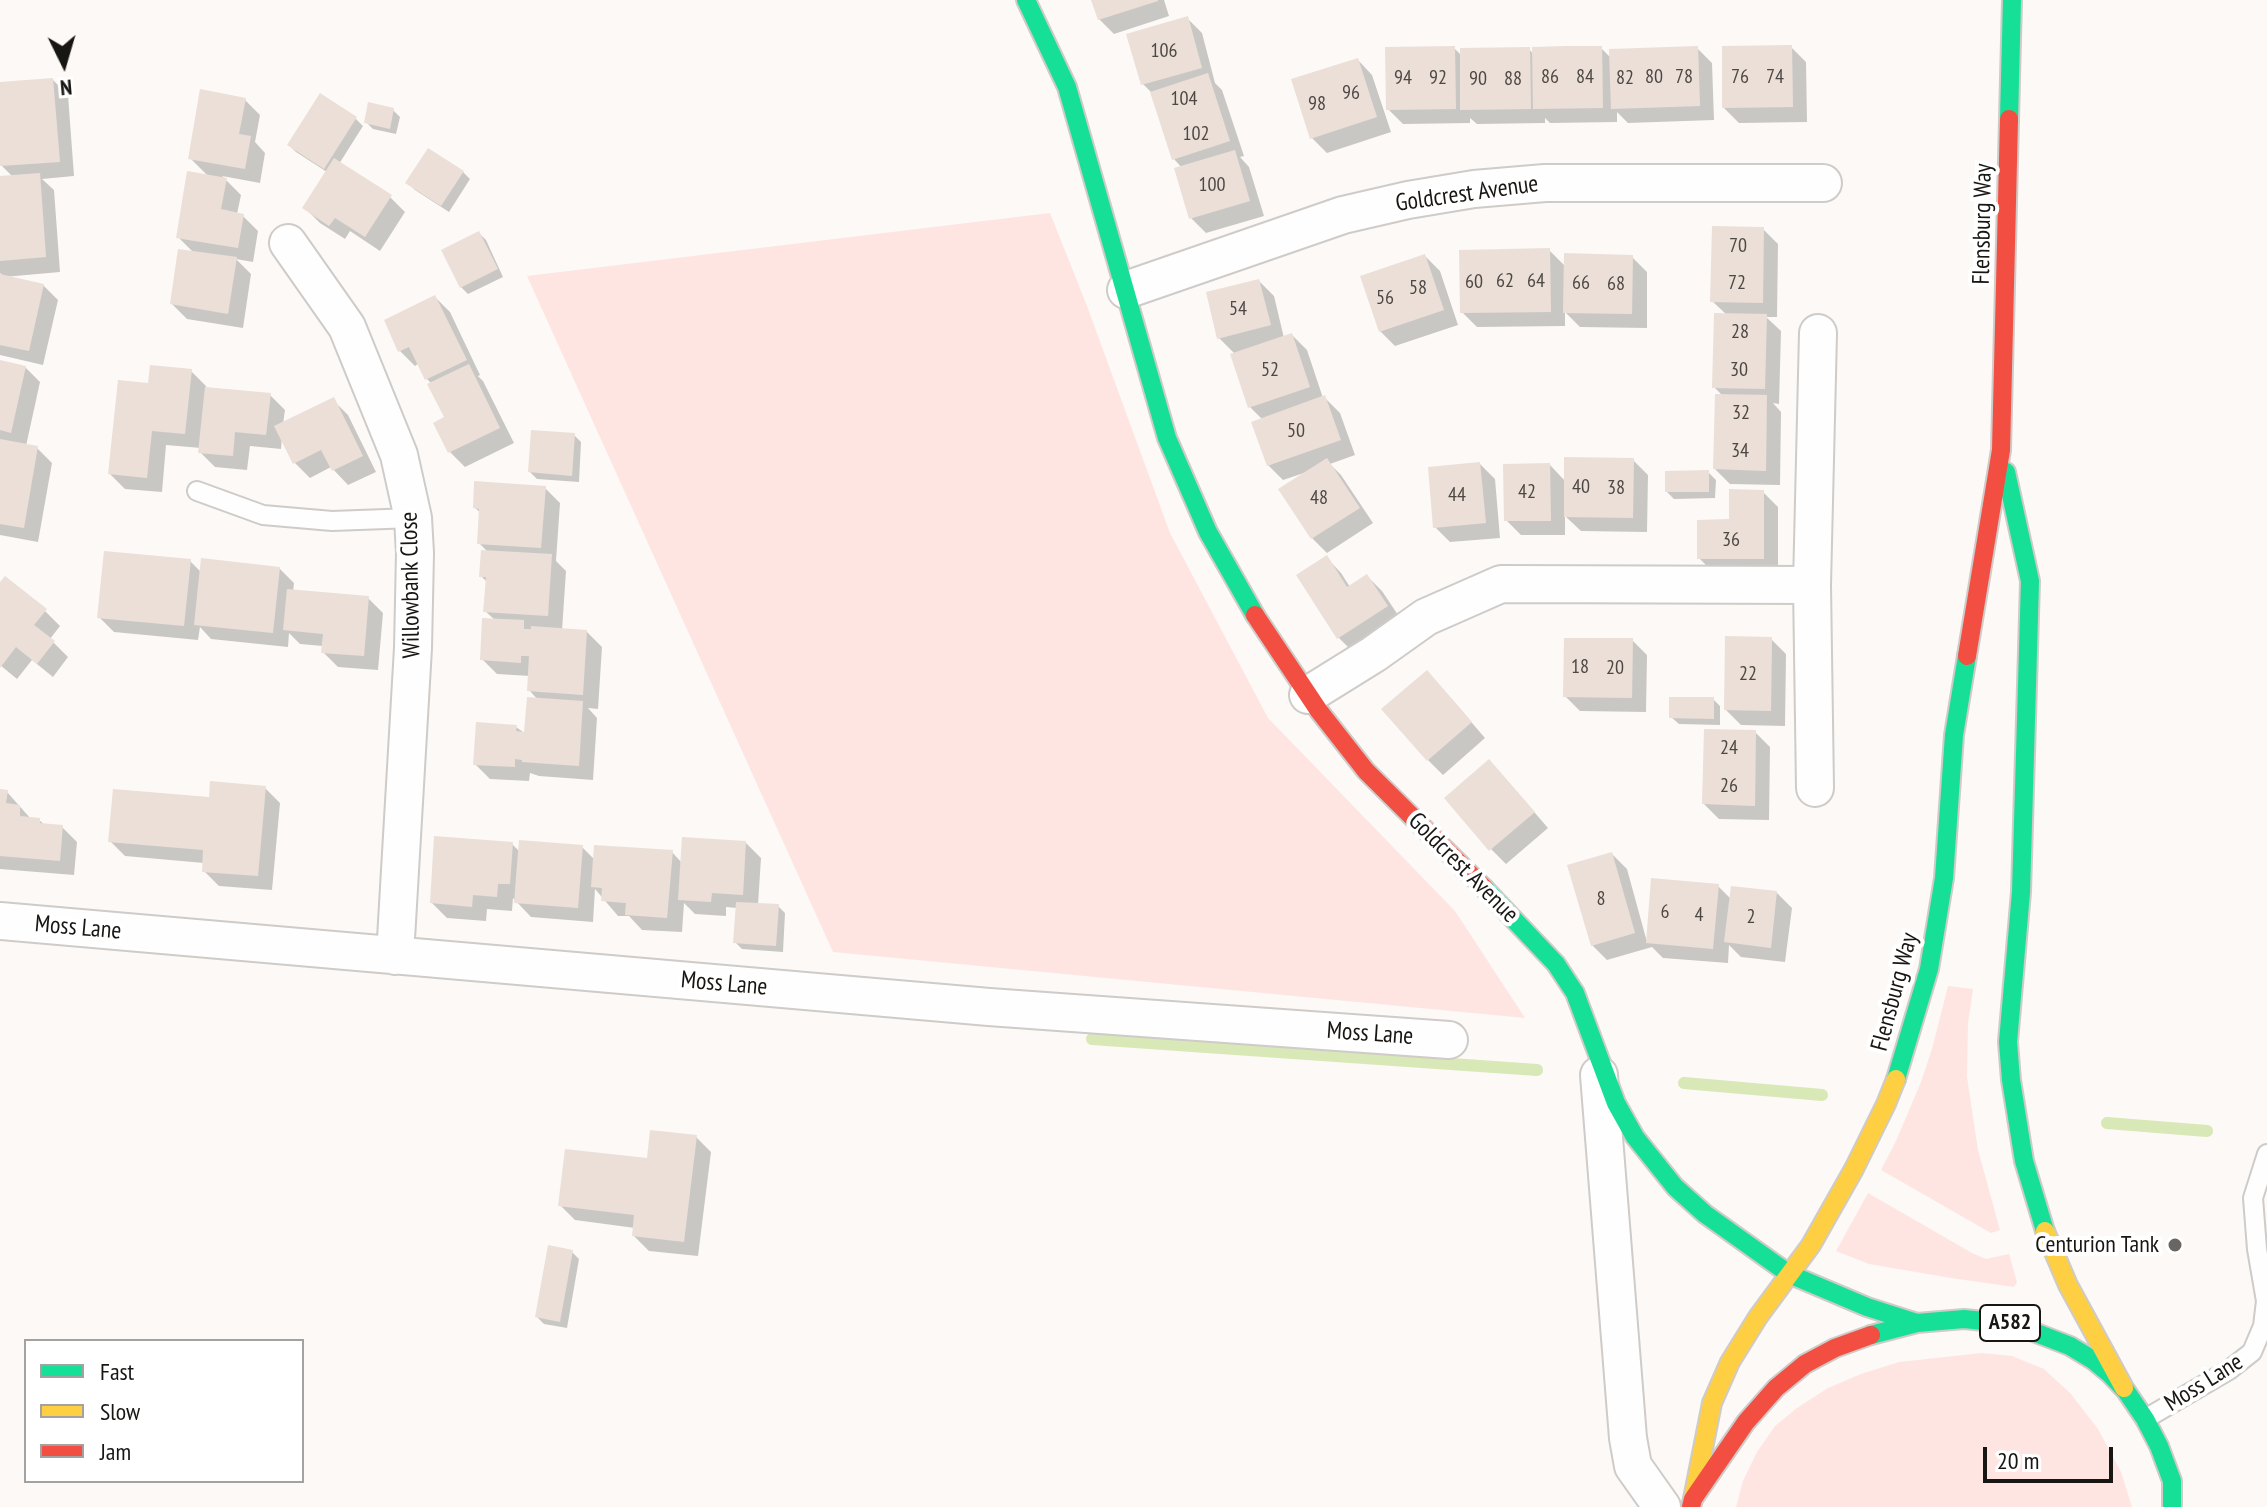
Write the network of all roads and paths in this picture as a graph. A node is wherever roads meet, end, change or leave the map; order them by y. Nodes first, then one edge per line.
1 (1026, 0) edge
2 (2012, 0) edge
3 (1823, 183) dead end
4 (288, 243) dead end
5 (1126, 290) junction
6 (1818, 333) dead end
7 (2001, 450) junction
8 (197, 491) dead end
9 (413, 518) junction
10 (1812, 585) junction
11 (1308, 695) junction
12 (1815, 788) dead end
13 (0, 921) edge
14 (395, 956) junction
15 (1449, 1040) dead end
16 (1597, 1054) junction
17 (2267, 1154) edge
18 (1789, 1274) junction
19 (1917, 1323) junction
20 (2126, 1391) junction
21 (2145, 1419) junction
22 (2172, 1481) junction
23 (1682, 1504) edge
24 (2172, 1507) edge
25 (2179, 1507) edge

1 - 5 main road, Goldcrest Avenue
2 - 7 main road, Flensburg Way
3 - 5 street, Goldcrest Avenue
4 - 9 street, Willowbank Close
5 - 11 main road, Goldcrest Avenue
6 - 10 street
7 - 18 main road, Flensburg Way
7 - 20 main road, Flensburg Way
8 - 9 lane
9 - 14 street, Willowbank Close
10 - 11 street
10 - 12 street
11 - 16 main road, Goldcrest Avenue
13 - 14 street, Moss Lane
14 - 15 street, Moss Lane
16 - 18 main road
16 - 23 street
17 - 21 lane, Moss Lane
18 - 19 main road
18 - 23 main road, Flensburg Way
19 - 20 main road, A582
19 - 23 main road, A582
20 - 21 main road, A582
21 - 22 main road, A582
22 - 24 main road, A582
22 - 25 main road, A582

